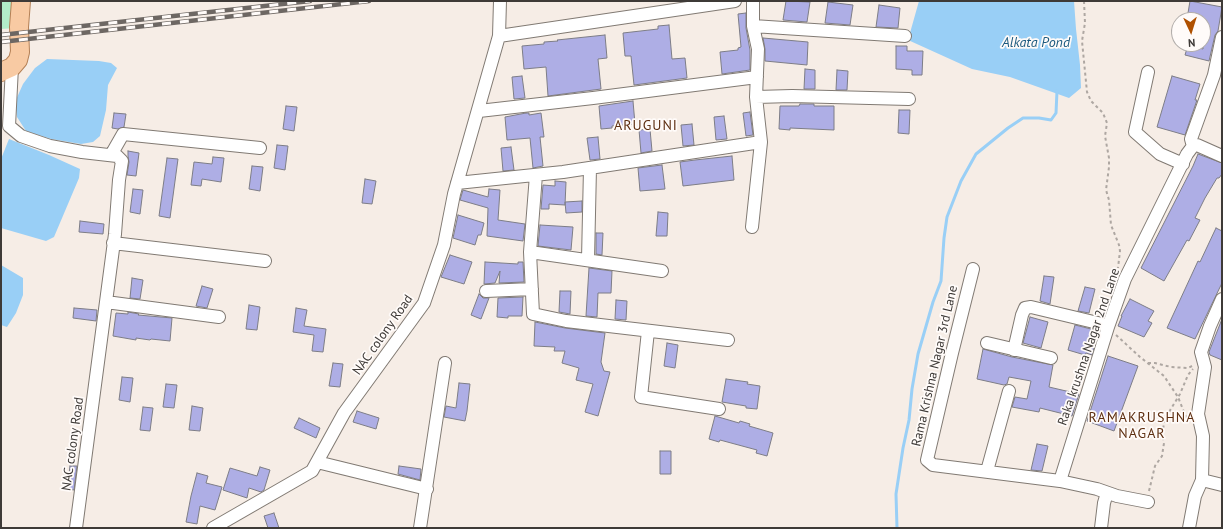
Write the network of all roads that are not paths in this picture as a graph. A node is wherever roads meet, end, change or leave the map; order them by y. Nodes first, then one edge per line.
1 (22, 1) edge
2 (500, 1) edge
3 (734, 1) edge
4 (753, 1) edge
5 (753, 26) junction
6 (499, 36) junction
7 (905, 36) dead end
8 (1222, 37) edge
9 (7, 70) edge
10 (1148, 72) dead end
11 (757, 77) junction
12 (756, 97) junction
13 (908, 99) dead end
14 (479, 111) junction
15 (761, 142) junction
16 (1193, 146) junction
17 (260, 148) dead end
18 (111, 155) junction
19 (1222, 156) edge
20 (1182, 164) junction
21 (590, 168) junction
22 (536, 175) junction
23 (457, 183) junction
24 (752, 227) dead end
25 (113, 243) junction
26 (530, 252) junction
27 (588, 260) junction
28 (265, 261) dead end
29 (973, 269) dead end
30 (662, 271) dead end
31 (532, 289) junction
32 (486, 291) dead end
33 (1222, 299) edge
34 (106, 302) junction
35 (219, 317) dead end
36 (1108, 327) junction
37 (648, 331) junction
38 (728, 340) dead end
39 (987, 344) dead end
40 (1014, 350) junction
41 (1051, 358) dead end
42 (445, 363) dead end
43 (1009, 391) dead end
44 (719, 409) dead end
45 (317, 462) junction
46 (987, 472) junction
47 (1202, 480) junction
48 (1060, 481) junction
49 (1222, 485) edge
50 (427, 489) junction
51 (1107, 493) junction
52 (1148, 502) road end
53 (76, 528) edge
54 (213, 528) edge
55 (420, 528) edge
56 (1101, 528) edge
57 (1189, 528) edge

1 - 9 main road
2 - 6 street, NAC colony Road
3 - 6 street
4 - 5 street
5 - 7 street
5 - 11 street
6 - 14 street, NAC colony Road
8 - 16 street
9 - 18 street
10 - 20 street
11 - 12 street
11 - 14 street
12 - 13 street
12 - 15 street
14 - 23 street, NAC colony Road
15 - 21 street
15 - 24 street
16 - 19 street
16 - 20 street, Raka krushna Nagar 2nd Lane
17 - 18 street
18 - 25 street, NAC colony Road
20 - 36 street, Raka krushna Nagar 2nd Lane
21 - 22 street
21 - 27 street
22 - 23 street
22 - 26 street
23 - 45 street, NAC colony Road
25 - 28 street
25 - 34 street, NAC colony Road
26 - 27 street
26 - 31 street
27 - 30 street
29 - 46 street, Rama Krishna Nagar 3rd Lane
31 - 32 street
31 - 37 street
33 - 47 street
34 - 35 street
34 - 53 street, NAC colony Road
36 - 40 street
36 - 48 street, Raka krushna Nagar 2nd Lane
37 - 38 street
37 - 44 street
39 - 40 street
40 - 41 street
42 - 50 street
43 - 46 street
45 - 50 street
45 - 54 street, NAC colony Road
46 - 48 street, Rama Krishna Nagar 3rd Lane
47 - 49 street
47 - 57 street
48 - 51 street, Rama Krishna Nagar 3rd Lane
50 - 55 street
51 - 52 street, Rama Krishna Nagar 3rd Lane
51 - 56 street

